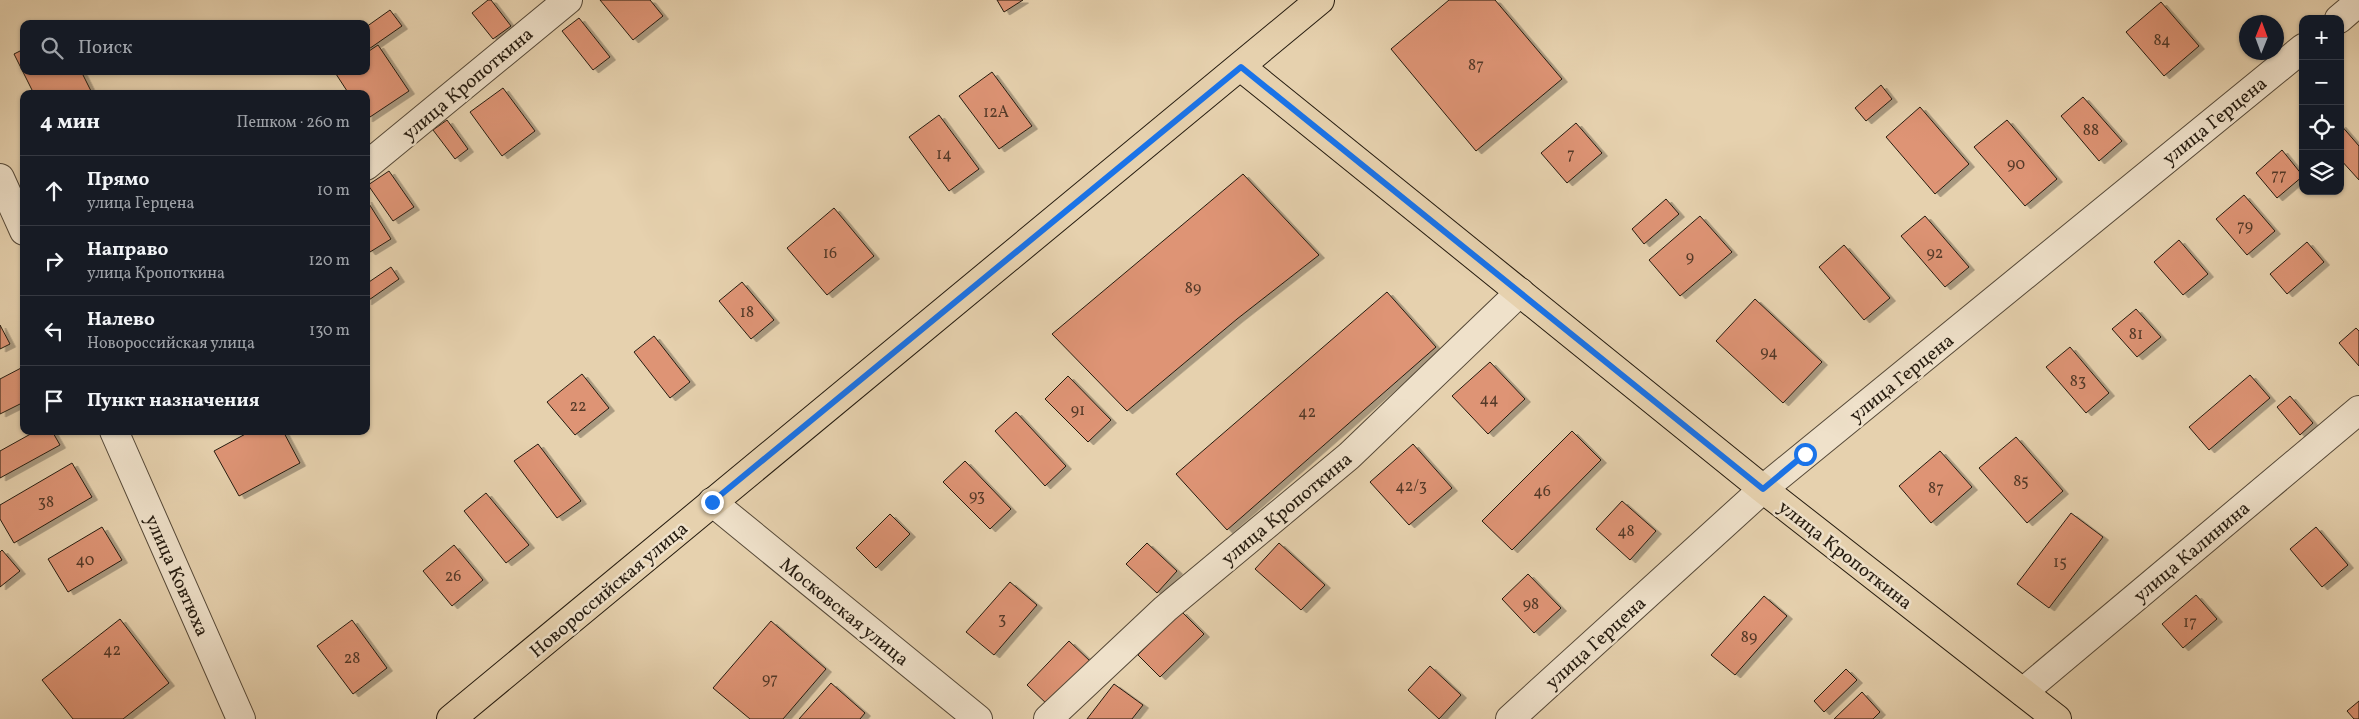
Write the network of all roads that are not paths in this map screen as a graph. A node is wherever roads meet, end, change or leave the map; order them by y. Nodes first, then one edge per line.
1 (568, 0) edge
2 (1320, 0) edge
3 (2359, 2) edge
4 (2344, 15) edge
5 (2299, 51) edge
6 (1241, 67) junction
7 (370, 163) edge
8 (0, 178) edge
9 (20, 221) edge
10 (1520, 292) junction
11 (2359, 410) edge
12 (116, 435) edge
13 (1763, 489) junction
14 (712, 502) junction
15 (2023, 692) junction
16 (241, 719) edge
17 (451, 719) edge
18 (978, 719) edge
19 (1048, 719) edge
20 (1510, 719) edge
21 (2057, 719) edge

1 - 7 street, улица Кропоткина
2 - 6 main road, Новороссийская улица
3 - 4 street
5 - 13 street, улица Герцена
6 - 10 main road, улица Кропоткина
6 - 14 main road, Новороссийская улица
8 - 9 street
10 - 13 main road, улица Кропоткина
10 - 19 street, улица Кропоткина
11 - 15 street, улица Калинина
12 - 16 street, улица Ковтюха
13 - 15 main road, улица Кропоткина
13 - 20 street, улица Герцена
14 - 17 main road, Новороссийская улица
14 - 18 street, Московская улица
15 - 21 main road, улица Кропоткина

